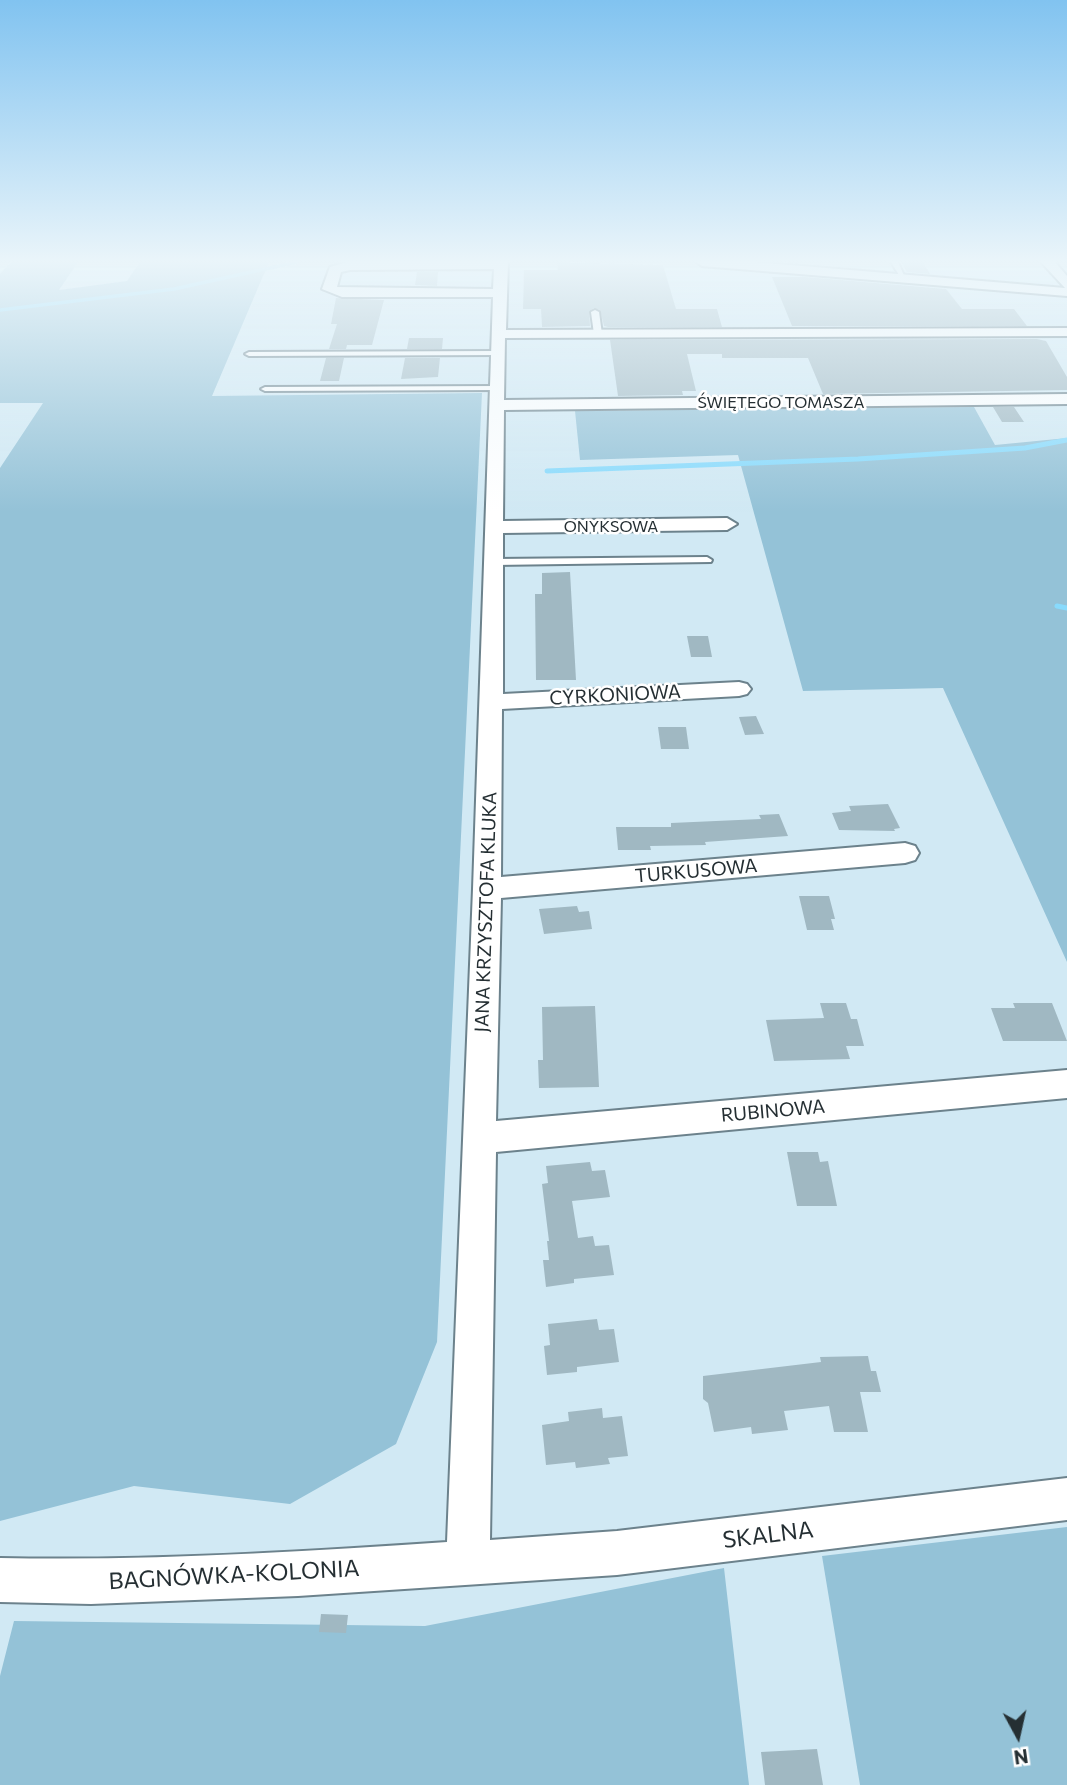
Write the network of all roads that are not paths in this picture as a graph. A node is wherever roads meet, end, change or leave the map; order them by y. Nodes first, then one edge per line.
1 (466, 345) edge
2 (498, 345) edge
3 (249, 354) dead end
4 (265, 389) dead end
5 (496, 396) junction
6 (1067, 400) edge
7 (727, 524) dead end
8 (495, 527) junction
9 (707, 560) dead end
10 (494, 562) junction
11 (739, 689) dead end
12 (491, 702) junction
13 (905, 853) dead end
14 (487, 889) junction
15 (1067, 1084) edge
16 (479, 1138) junction
17 (1067, 1499) edge
18 (468, 1562) junction
19 (0, 1580) edge

1 - 3 lane
2 - 5 street, JANA KRZYSZTOFA KLUKA
4 - 5 lane
5 - 6 street, ŚWIĘTEGO TOMASZA
5 - 8 street, JANA KRZYSZTOFA KLUKA
7 - 8 street, ONYKSOWA
8 - 10 street, JANA KRZYSZTOFA KLUKA
9 - 10 lane
10 - 12 street, JANA KRZYSZTOFA KLUKA
11 - 12 street, CYRKONIOWA
12 - 14 street, JANA KRZYSZTOFA KLUKA
13 - 14 street, TURKUSOWA
14 - 16 street, JANA KRZYSZTOFA KLUKA
15 - 16 street, RUBINOWA
16 - 18 street, JANA KRZYSZTOFA KLUKA
17 - 18 street, SKALNA
18 - 19 street, BAGNÓWKA-KOLONIA

